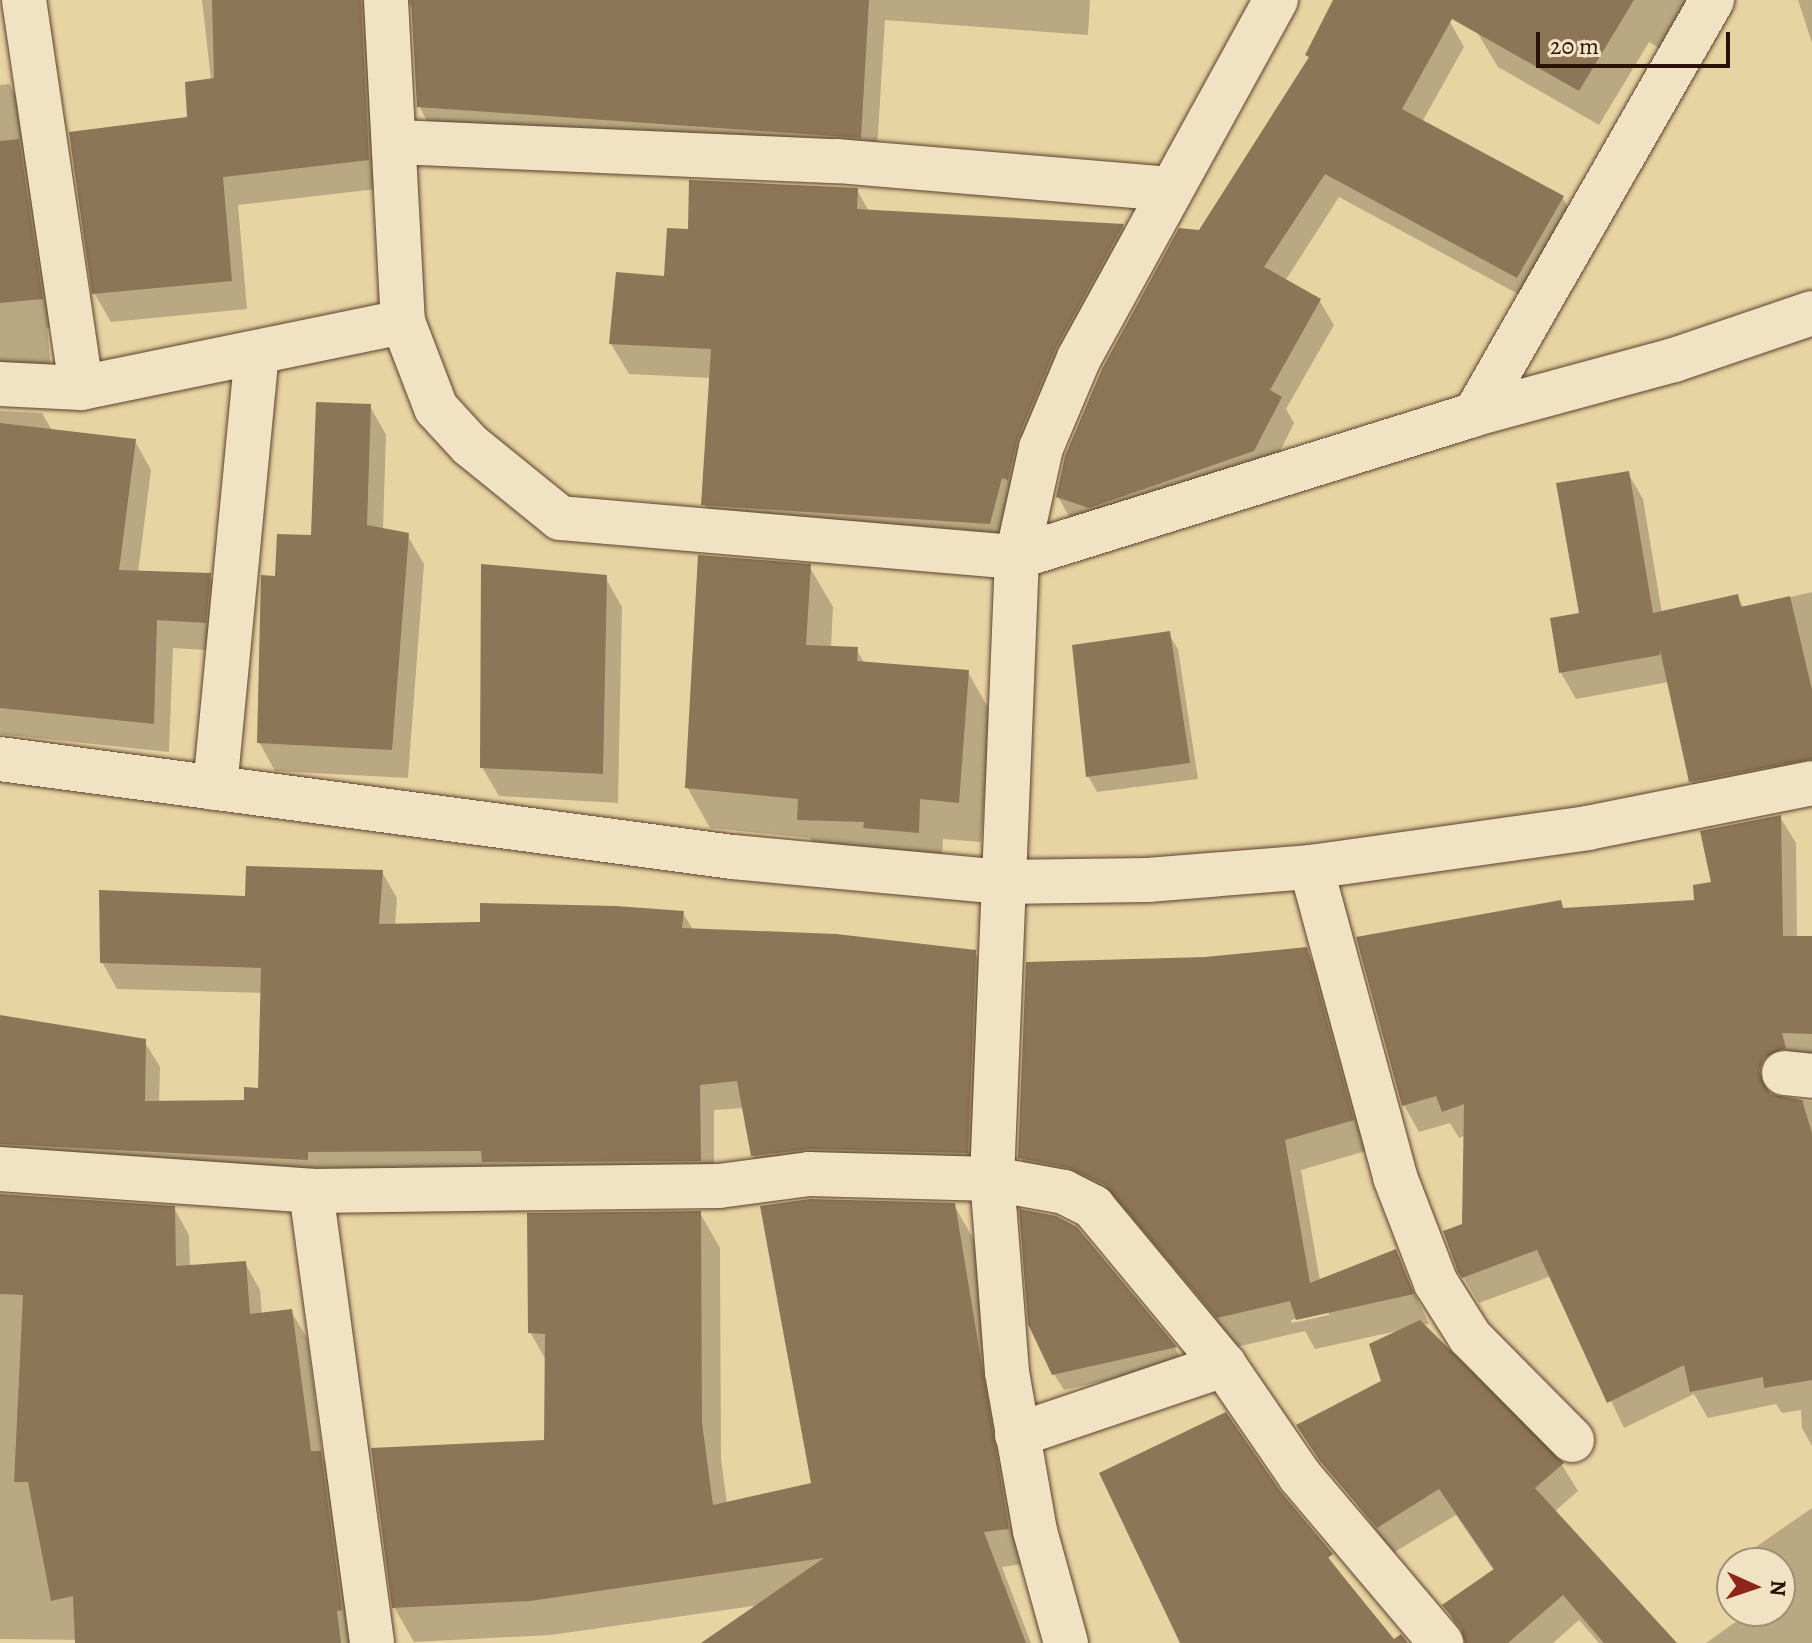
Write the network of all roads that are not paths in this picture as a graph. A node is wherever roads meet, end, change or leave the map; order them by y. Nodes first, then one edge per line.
1 (24, 0) edge
2 (386, 0) edge
3 (1276, 0) edge
4 (1712, 0) edge
5 (396, 142) junction
6 (1169, 189) junction
7 (1812, 313) edge
8 (403, 322) junction
9 (257, 354) junction
10 (0, 384) edge
11 (81, 388) junction
12 (1475, 414) junction
13 (1017, 557) junction
14 (0, 759) edge
15 (1812, 783) edge
16 (215, 788) junction
17 (1311, 867) junction
18 (1000, 882) junction
19 (0, 1169) edge
20 (992, 1179) junction
21 (311, 1191) junction
22 (1224, 1365) junction
23 (1017, 1435) junction
24 (1572, 1440) dead end
25 (372, 1643) edge
26 (1066, 1643) edge
27 (1441, 1643) edge

1 - 11 street
2 - 5 street
3 - 6 street
4 - 12 street
5 - 6 street
5 - 8 street
6 - 13 street
7 - 12 street
8 - 9 street
8 - 13 street
9 - 11 street
9 - 16 street
10 - 11 street
12 - 13 street
13 - 18 street
14 - 16 street
15 - 17 street
16 - 18 street
17 - 18 street
17 - 24 street
18 - 20 street
19 - 21 street
20 - 21 street
20 - 22 street
20 - 23 street
21 - 25 street
22 - 23 street
22 - 27 street
23 - 26 street

